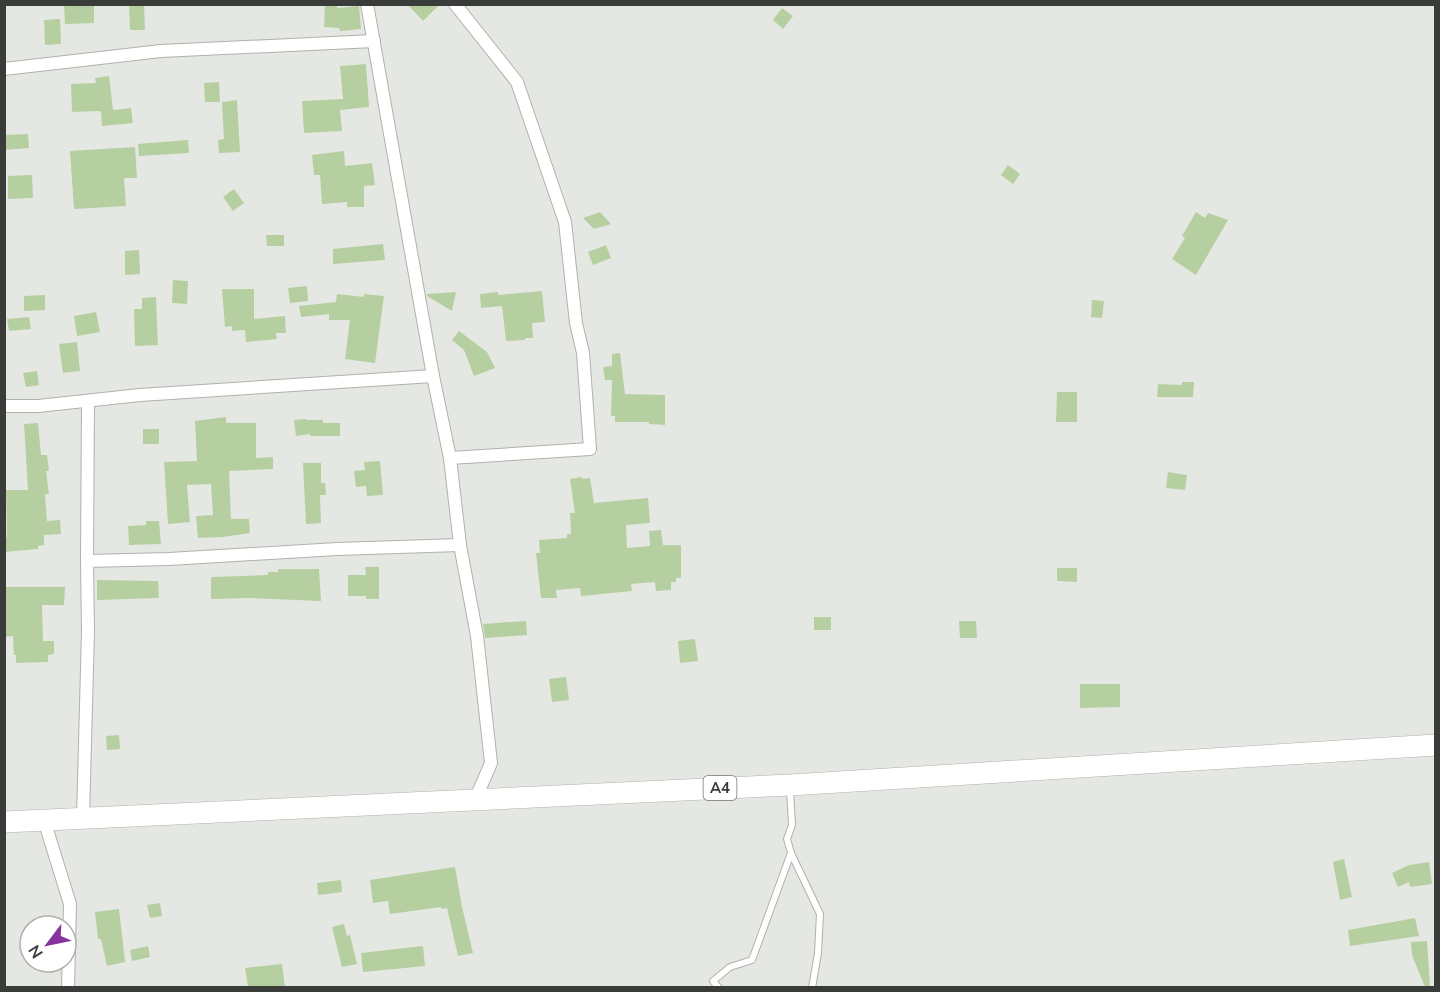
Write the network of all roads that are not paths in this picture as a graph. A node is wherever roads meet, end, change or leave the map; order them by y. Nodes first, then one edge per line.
1 (367, 4) edge
2 (454, 4) edge
3 (374, 41) junction
4 (4, 69) edge
5 (433, 376) junction
6 (87, 401) junction
7 (4, 406) edge
8 (450, 458) junction
9 (460, 545) junction
10 (87, 561) junction
11 (1436, 745) edge
12 (790, 784) junction
13 (475, 800) junction
14 (83, 818) junction
15 (44, 820) junction
16 (4, 822) edge
17 (791, 853) junction
18 (68, 987) edge
19 (719, 987) edge
20 (812, 987) edge

1 - 3 street
2 - 8 street
3 - 4 street
3 - 5 street
5 - 6 street
5 - 8 street
6 - 7 street
6 - 10 street
8 - 9 street
9 - 10 street
9 - 13 street
10 - 14 street
11 - 12 highway, A4
12 - 13 highway, A4
12 - 17 lane
13 - 14 highway, A4
14 - 15 highway, A4
15 - 16 highway, A4
15 - 18 street
17 - 19 lane
17 - 20 lane

